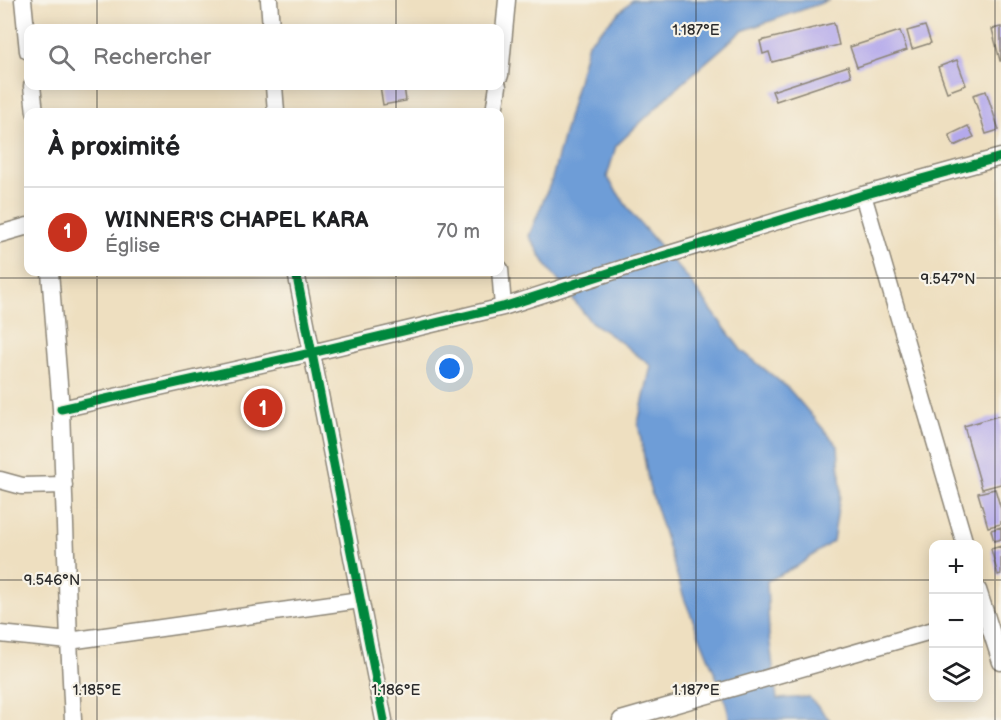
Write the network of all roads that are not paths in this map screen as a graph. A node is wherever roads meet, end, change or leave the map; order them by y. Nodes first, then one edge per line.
1 (23, 0) edge
2 (269, 0) edge
3 (507, 0) edge
4 (25, 24) edge
5 (271, 24) edge
6 (504, 32) edge
7 (32, 90) edge
8 (274, 90) edge
9 (497, 90) edge
10 (35, 108) edge
11 (276, 108) edge
12 (495, 108) edge
13 (1001, 157) edge
14 (863, 195) junction
15 (24, 227) edge
16 (0, 234) edge
17 (50, 276) edge
18 (297, 276) edge
19 (501, 276) edge
20 (503, 307) junction
21 (311, 352) junction
22 (61, 409) junction
23 (0, 480) edge
24 (64, 485) junction
25 (964, 540) edge
26 (980, 594) edge
27 (360, 600) junction
28 (988, 615) edge
29 (929, 631) edge
30 (0, 634) edge
31 (69, 641) junction
32 (1001, 662) edge
33 (73, 720) edge
34 (384, 720) edge
35 (621, 720) edge

1 - 4 street
2 - 5 street
3 - 6 street
7 - 10 street
8 - 11 street
9 - 12 street
13 - 14 street
14 - 20 street
14 - 25 street
15 - 16 street
17 - 22 street
18 - 21 street
19 - 20 street
20 - 21 street
21 - 22 street
21 - 27 street
22 - 24 street
23 - 24 street
24 - 31 street
26 - 28 street
27 - 31 street
27 - 34 street
28 - 32 street
29 - 35 street
30 - 31 street
31 - 33 street

